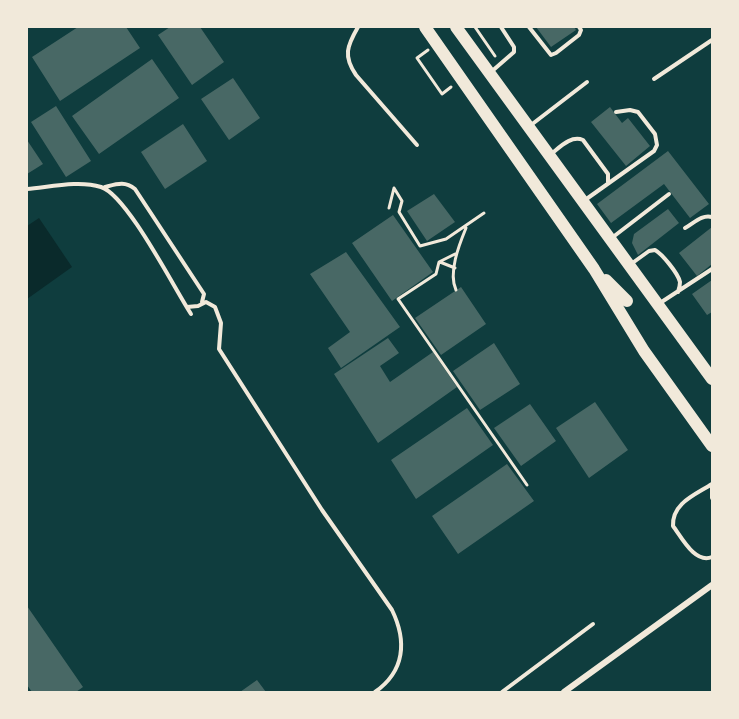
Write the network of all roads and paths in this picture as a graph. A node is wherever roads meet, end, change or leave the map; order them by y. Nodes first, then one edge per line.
1 (358, 27) edge
2 (425, 27) edge
3 (456, 27) edge
4 (475, 27) edge
5 (501, 27) edge
6 (529, 27) edge
7 (579, 27) edge
8 (712, 40) edge
9 (495, 56) dead end
10 (417, 58) dead end
11 (489, 73) junction
12 (654, 79) dead end
13 (587, 82) dead end
14 (442, 94) dead end
15 (616, 112) dead end
16 (528, 127) junction
17 (417, 145) dead end
18 (549, 156) junction
19 (608, 183) junction
20 (104, 188) junction
21 (27, 189) edge
22 (669, 194) dead end
23 (583, 201) junction
24 (389, 208) dead end
25 (484, 213) dead end
26 (712, 217) edge
27 (466, 227) junction
28 (685, 228) dead end
29 (610, 239) junction
30 (455, 254) junction
31 (439, 262) junction
32 (629, 265) junction
33 (455, 268) junction
34 (594, 269) junction
35 (712, 269) edge
36 (456, 290) dead end
37 (678, 292) junction
38 (627, 301) dead end
39 (201, 303) junction
40 (658, 305) junction
41 (187, 307) junction
42 (192, 314) dead end
43 (694, 354) junction
44 (712, 379) edge
45 (712, 390) edge
46 (712, 446) edge
47 (712, 484) edge
48 (527, 485) dead end
49 (712, 498) edge
50 (712, 556) edge
51 (712, 585) edge
52 (593, 624) dead end
53 (375, 692) edge
54 (502, 692) edge
55 (564, 692) edge

1 - 17 lane
2 - 34 main road
3 - 11 main road
4 - 9 path
5 - 11 lane
6 - 7 lane
8 - 12 lane
10 - 14 path
11 - 16 main road
13 - 16 lane
15 - 19 lane
16 - 18 main road
18 - 19 lane
18 - 23 main road
19 - 23 lane
20 - 21 lane
20 - 39 lane
20 - 41 lane
22 - 29 lane
23 - 29 main road
24 - 27 path
25 - 27 path
26 - 28 lane
27 - 30 path
29 - 32 main road
30 - 31 path
30 - 33 path
31 - 33 path
31 - 48 path
32 - 37 lane
32 - 40 main road
33 - 36 path
34 - 38 main road
34 - 46 main road
35 - 37 lane
37 - 40 lane
39 - 41 lane
39 - 53 lane
40 - 43 main road
41 - 42 lane
43 - 44 main road
43 - 45 main road
47 - 49 lane
47 - 50 lane
51 - 55 street
52 - 54 lane

